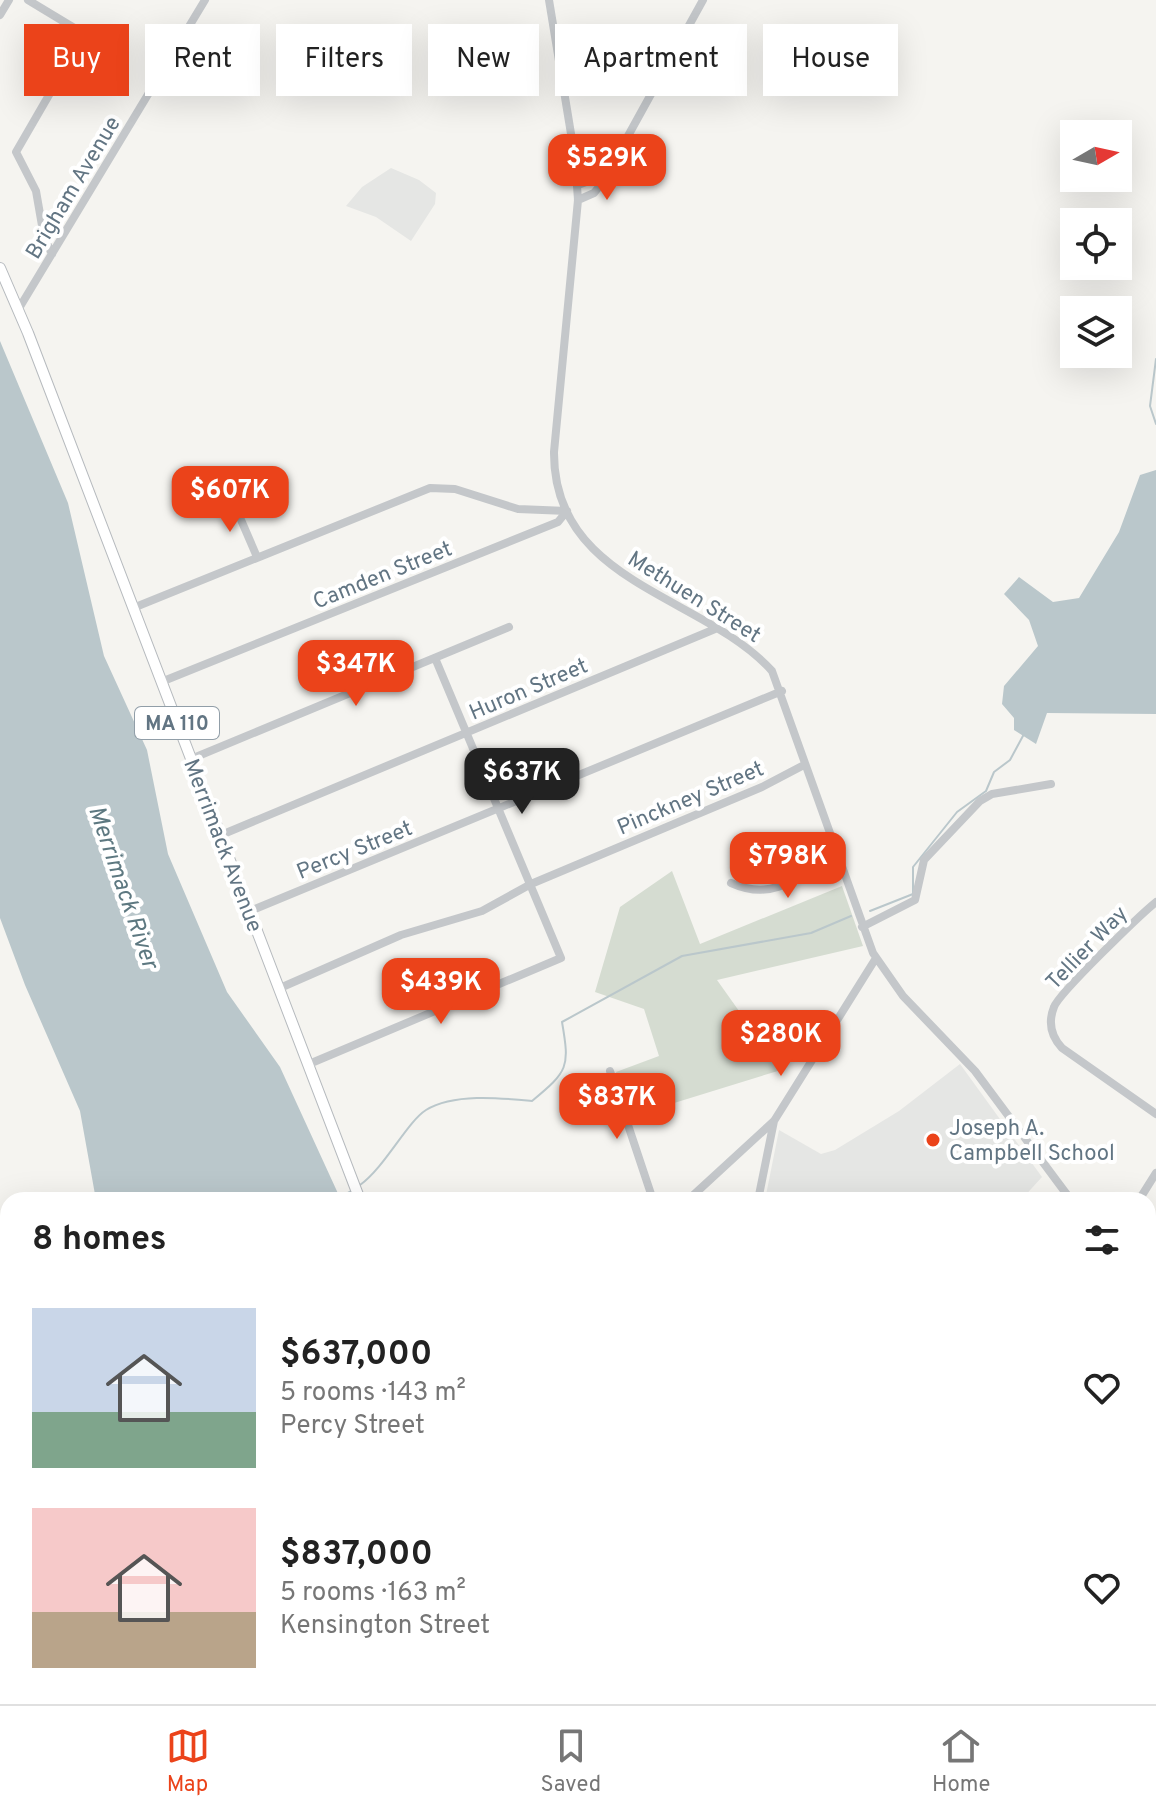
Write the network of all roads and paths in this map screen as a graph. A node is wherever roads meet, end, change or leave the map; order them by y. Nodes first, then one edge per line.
1 (9, 0) edge
2 (28, 0) edge
3 (205, 0) edge
4 (549, 0) edge
5 (703, 0) edge
6 (0, 15) edge
7 (605, 175) junction
8 (578, 185) junction
9 (578, 200) junction
10 (52, 254) junction
11 (0, 268) edge
12 (18, 310) junction
13 (232, 499) dead end
14 (567, 511) junction
15 (257, 557) junction
16 (133, 608) junction
17 (509, 627) dead end
18 (715, 629) junction
19 (435, 658) junction
20 (161, 682) junction
21 (782, 691) junction
22 (467, 733) junction
23 (191, 759) junction
24 (804, 765) junction
25 (1051, 784) dead end
26 (499, 808) junction
27 (221, 835) junction
28 (835, 851) junction
29 (731, 883) dead end
30 (531, 884) junction
31 (1156, 902) edge
32 (250, 911) junction
33 (862, 927) junction
34 (876, 958) junction
35 (280, 988) junction
36 (309, 1064) junction
37 (610, 1071) dead end
38 (1156, 1114) edge
39 (774, 1121) junction
40 (1156, 1173) edge
41 (358, 1192) edge
42 (650, 1192) edge
43 (697, 1192) edge
44 (760, 1192) edge
45 (1065, 1192) edge
46 (1144, 1192) edge

1 - 6 street
2 - 10 street
3 - 10 street, Brigham Avenue
4 - 8 street, Methuen Street
5 - 7 street
7 - 8 street
7 - 9 street
8 - 9 street, Methuen Street
9 - 14 street, Methuen Street
10 - 12 street, Brigham Avenue
11 - 12 main road, Merrimack Avenue / MA 110
12 - 16 main road, Merrimack Avenue / MA 110
13 - 15 street
14 - 15 street
14 - 18 street, Methuen Street
14 - 20 street, Camden Street
15 - 16 street
16 - 20 main road, Merrimack Avenue / MA 110
17 - 19 street
18 - 21 street, Methuen Street
18 - 22 street, Huron Street
19 - 22 street
19 - 23 street
20 - 23 main road, Merrimack Avenue / MA 110
21 - 24 street, Methuen Street
21 - 26 street, Percy Street
22 - 26 street
22 - 27 street, Huron Street
23 - 27 main road, Merrimack Avenue / MA 110
24 - 28 street, Methuen Street
24 - 30 street, Pinckney Street
25 - 33 street
26 - 30 street
26 - 32 street, Percy Street
27 - 32 main road, Merrimack Avenue / MA 110
28 - 29 street
28 - 33 street, Methuen Street
30 - 35 street, Pinckney Street
30 - 36 street
31 - 38 street, Tellier Way
32 - 35 main road, Merrimack Avenue / MA 110
33 - 34 street, Methuen Street
34 - 39 street
34 - 45 street, Methuen Street
35 - 36 main road, Merrimack Avenue / MA 110
36 - 41 main road, Merrimack Avenue / MA 110
37 - 42 street
39 - 43 street
39 - 44 street
40 - 46 street

